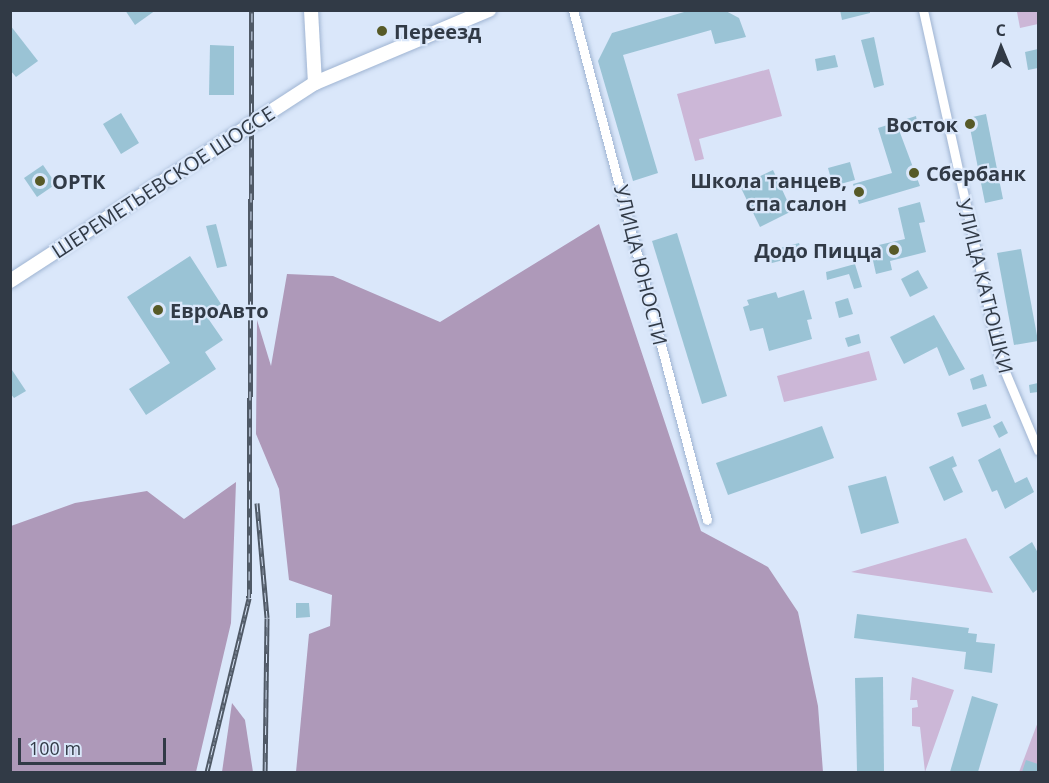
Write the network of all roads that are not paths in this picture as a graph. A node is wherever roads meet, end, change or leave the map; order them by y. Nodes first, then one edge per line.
1 (311, 10) edge
2 (489, 10) edge
3 (573, 10) edge
4 (923, 10) edge
5 (315, 83) junction
6 (10, 281) edge
7 (1038, 450) edge
8 (707, 520) dead end

1 - 5 main road
2 - 5 main road, ШЕРЕМЕТЬЕВСКОЕ ШОССЕ
3 - 8 street, УЛИЦА ЮНОСТИ
4 - 7 street, УЛИЦА КАТЮШКИ
5 - 6 main road, ШЕРЕМЕТЬЕВСКОЕ ШОССЕ

